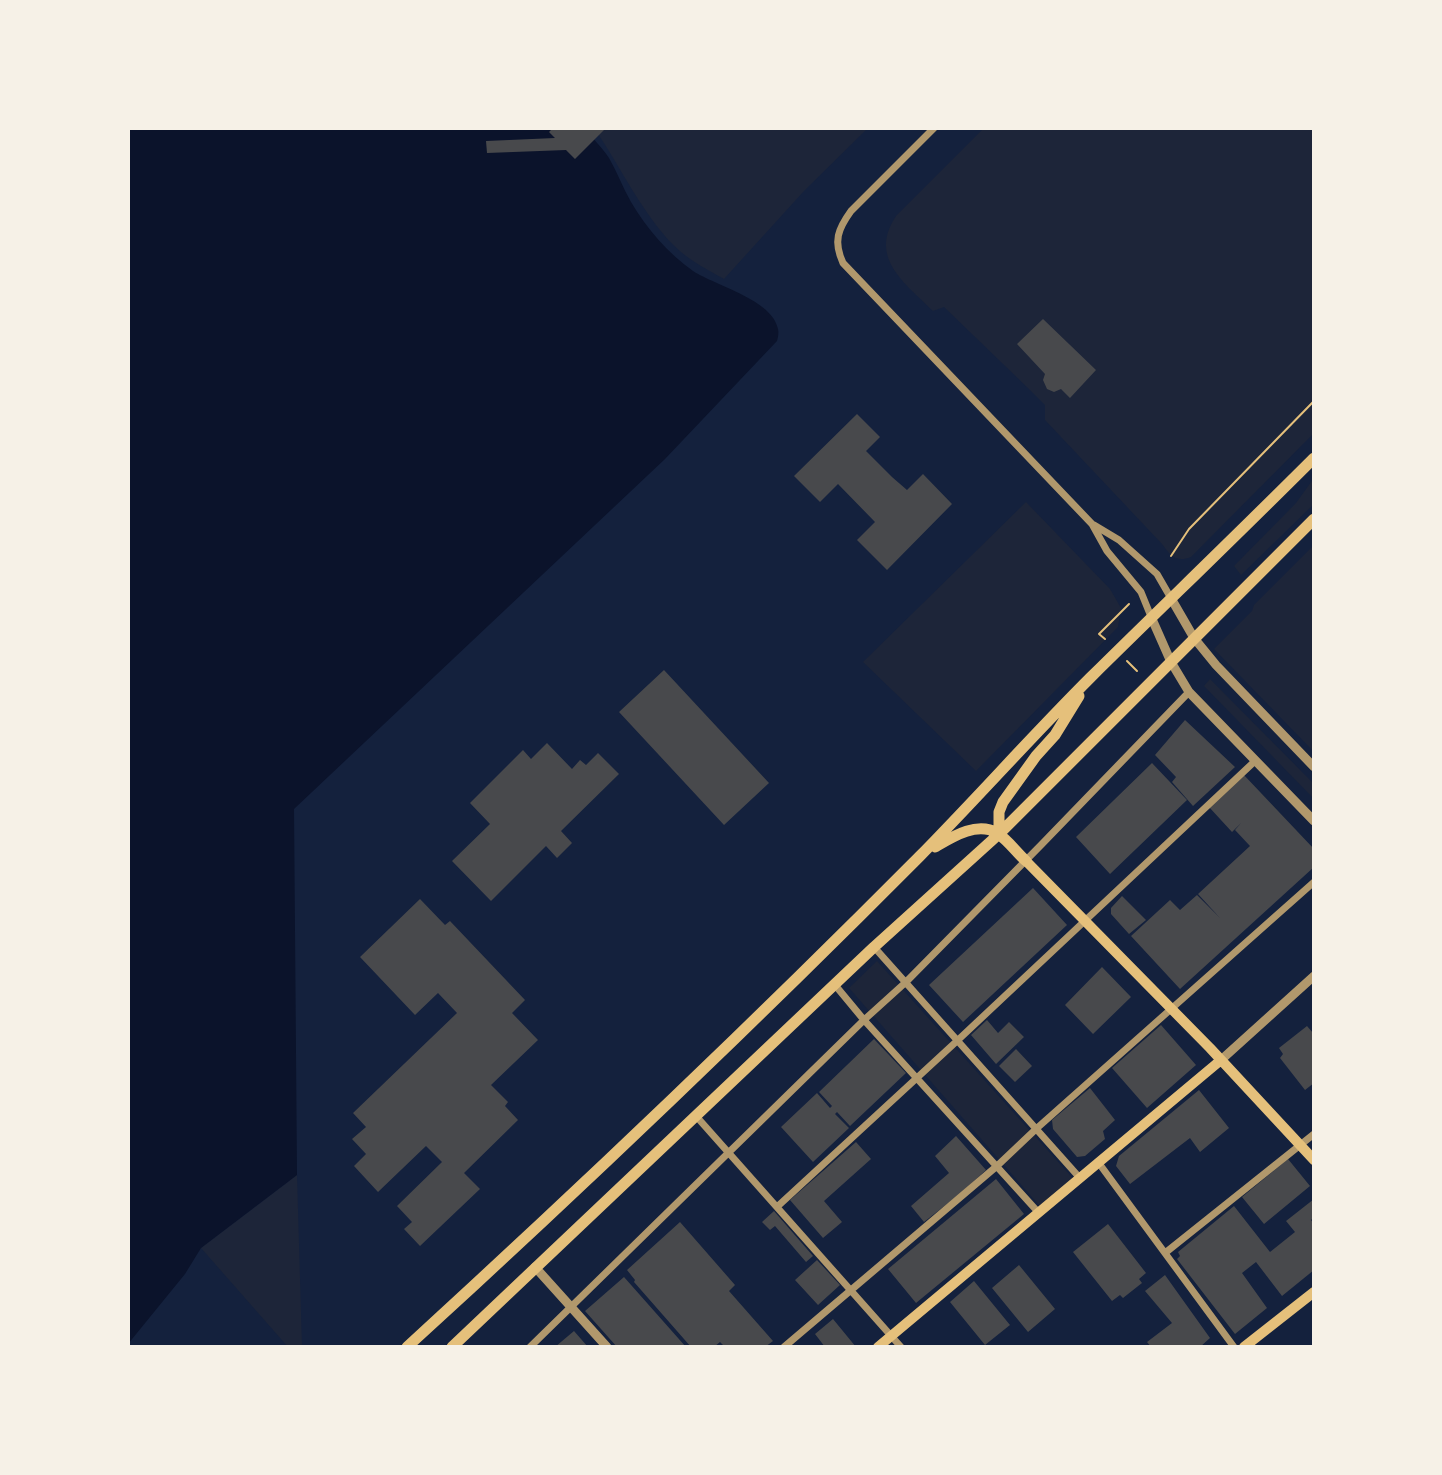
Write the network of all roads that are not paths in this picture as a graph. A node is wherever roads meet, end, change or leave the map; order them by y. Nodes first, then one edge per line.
1 (934, 128) edge
2 (1314, 458) edge
3 (1314, 519) edge
4 (1092, 524) junction
5 (1172, 600) junction
6 (1152, 619) junction
7 (1194, 638) junction
8 (1171, 662) junction
9 (1090, 679) junction
10 (1189, 692) junction
11 (1255, 761) junction
12 (1314, 767) edge
13 (1314, 821) edge
14 (999, 834) junction
15 (920, 855) junction
16 (1026, 861) junction
17 (1314, 882) edge
18 (1084, 920) junction
19 (874, 947) junction
20 (1314, 976) edge
21 (906, 982) junction
22 (835, 985) junction
23 (1171, 1009) junction
24 (864, 1020) junction
25 (958, 1040) junction
26 (1221, 1060) junction
27 (916, 1077) junction
28 (696, 1116) junction
29 (1036, 1129) junction
30 (1314, 1134) edge
31 (1301, 1145) junction
32 (730, 1153) junction
33 (1314, 1160) edge
34 (1098, 1162) junction
35 (997, 1166) junction
36 (1079, 1177) junction
37 (778, 1206) junction
38 (1038, 1212) junction
39 (1165, 1253) junction
40 (535, 1267) junction
41 (852, 1289) junction
42 (1314, 1292) edge
43 (572, 1307) junction
44 (892, 1336) junction
45 (407, 1347) edge
46 (452, 1347) edge
47 (530, 1347) edge
48 (607, 1347) edge
49 (784, 1347) edge
50 (878, 1347) edge
51 (901, 1347) edge
52 (1234, 1347) edge
53 (1244, 1347) edge

1 - 4 street
2 - 5 highway
3 - 7 highway
4 - 5 street
4 - 6 street
5 - 6 highway
5 - 7 street
6 - 8 street
6 - 9 highway
7 - 8 highway
7 - 12 street
8 - 10 street
8 - 14 highway
9 - 14 highway
9 - 15 highway
10 - 11 street
10 - 16 street
11 - 13 street
11 - 18 street
14 - 15 highway
14 - 16 highway
14 - 19 highway
15 - 45 highway
16 - 18 main road
16 - 21 street
17 - 23 street
18 - 23 main road
18 - 25 street
19 - 21 street
19 - 22 highway
20 - 26 street
21 - 24 street
21 - 25 street
22 - 24 street
22 - 28 highway
23 - 26 main road
23 - 29 street
24 - 27 street
24 - 32 street
25 - 27 street
25 - 29 street
26 - 31 main road
26 - 34 main road
27 - 35 street
27 - 37 street
28 - 32 street
28 - 40 highway
29 - 35 street
29 - 36 street
30 - 31 street
31 - 33 main road
31 - 39 street
32 - 37 street
32 - 43 street
34 - 36 main road
34 - 39 street
35 - 38 street
35 - 41 street
36 - 38 main road
37 - 41 street
38 - 44 main road
39 - 52 street
40 - 43 street
40 - 46 highway
41 - 44 street
41 - 49 street
42 - 53 main road
43 - 47 street
43 - 48 street
44 - 50 main road
44 - 51 street

